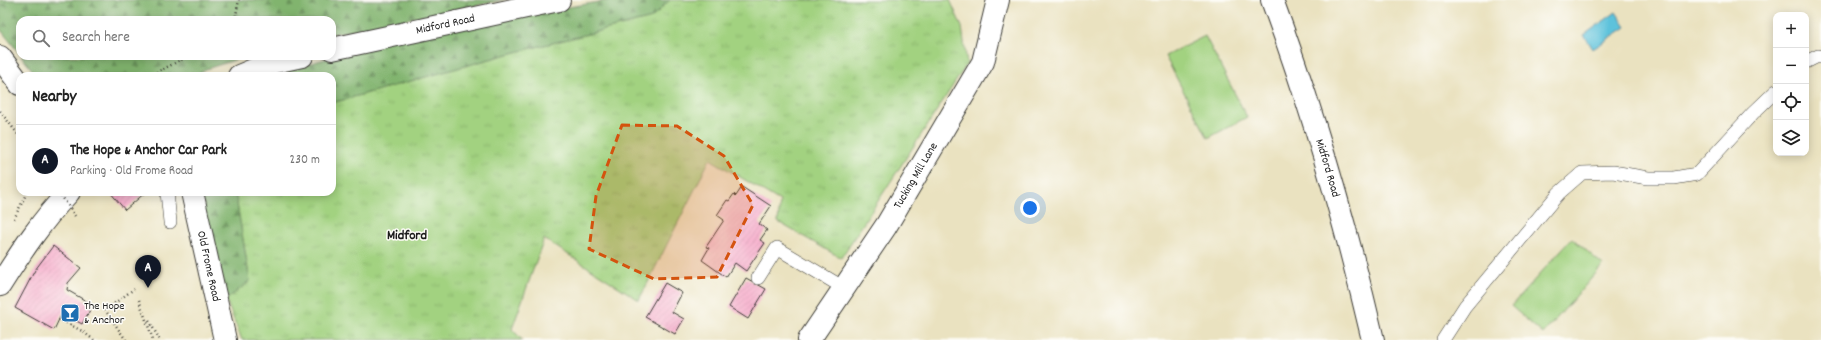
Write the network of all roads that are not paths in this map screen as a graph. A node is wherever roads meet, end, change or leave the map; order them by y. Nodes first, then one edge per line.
1 (560, 0) edge
2 (998, 0) edge
3 (1272, 0) edge
4 (336, 48) edge
5 (0, 57) edge
6 (1821, 57) edge
7 (284, 60) edge
8 (1809, 60) edge
9 (249, 72) edge
10 (16, 79) edge
11 (1773, 94) edge
12 (65, 196) edge
13 (167, 196) edge
14 (193, 196) edge
15 (170, 222) dead end
16 (758, 278) dead end
17 (0, 285) edge
18 (844, 288) junction
19 (226, 340) edge
20 (809, 340) edge
21 (1373, 340) edge
22 (1443, 340) edge

1 - 4 main road, Midford Road
2 - 18 main road, Tucking Mill Lane
3 - 21 main road, Midford Road
5 - 10 main road
6 - 8 lane
7 - 9 main road
11 - 22 lane
12 - 17 main road
13 - 15 lane
14 - 19 main road, Old Frome Road
16 - 18 lane
18 - 20 main road, Tucking Mill Lane

